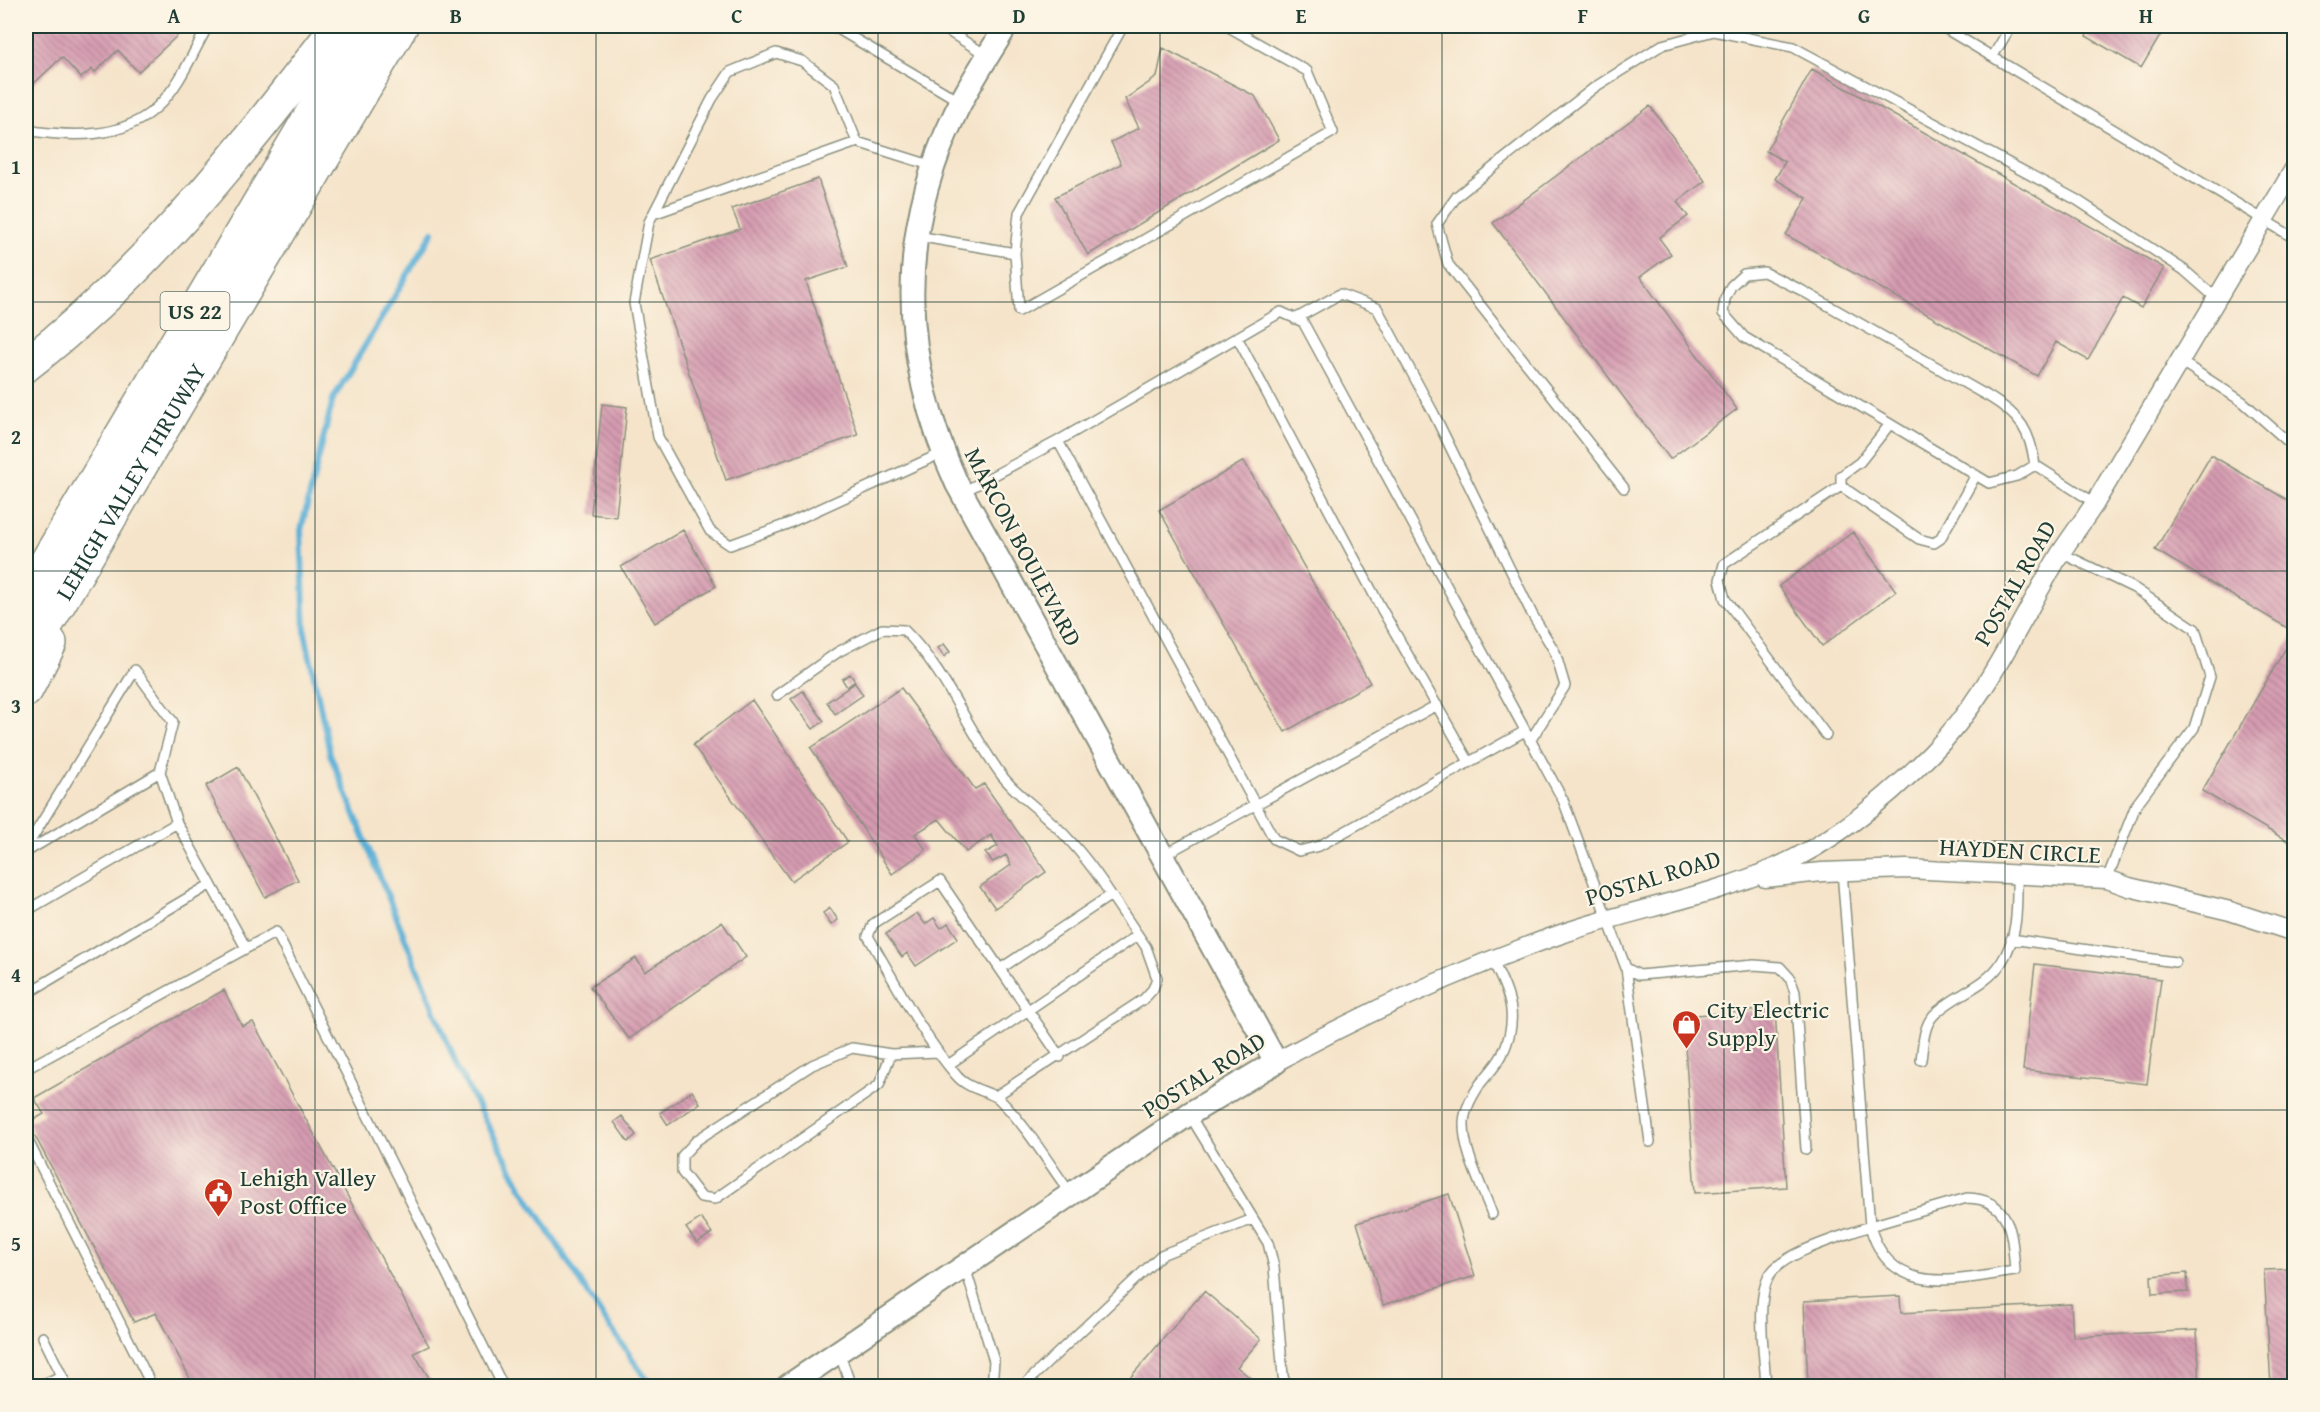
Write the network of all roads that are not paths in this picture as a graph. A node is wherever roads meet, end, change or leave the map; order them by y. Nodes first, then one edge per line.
1 (208, 26) edge
2 (338, 26) edge
3 (364, 26) edge
4 (401, 26) edge
5 (833, 26) edge
6 (940, 26) edge
7 (1006, 26) edge
8 (1124, 26) edge
9 (1227, 26) edge
10 (1941, 26) edge
11 (2011, 26) edge
12 (988, 56) junction
13 (1993, 57) junction
14 (961, 102) junction
15 (26, 130) edge
16 (857, 142) junction
17 (933, 166) junction
18 (2295, 169) edge
19 (653, 214) junction
20 (2264, 220) junction
21 (916, 235) junction
22 (2295, 238) edge
23 (1015, 253) junction
24 (2217, 299) junction
25 (1295, 319) junction
26 (1237, 338) junction
27 (2180, 361) junction
28 (26, 365) edge
29 (168, 418) junction
30 (1890, 424) junction
31 (1058, 441) junction
32 (2295, 447) edge
33 (942, 453) junction
34 (2035, 465) junction
35 (1976, 475) junction
36 (1841, 486) junction
37 (1624, 488) dead end
38 (961, 493) junction
39 (2096, 503) junction
40 (2061, 553) junction
41 (26, 597) edge
42 (26, 659) edge
43 (26, 690) edge
44 (777, 695) dead end
45 (1437, 705) junction
46 (1525, 731) junction
47 (1826, 735) dead end
48 (1530, 741) junction
49 (1469, 762) junction
50 (160, 772) junction
51 (1256, 806) junction
52 (177, 823) junction
53 (26, 850) edge
54 (1162, 856) junction
55 (1842, 872) junction
56 (2017, 874) junction
57 (2107, 879) junction
58 (1737, 881) junction
59 (211, 884) junction
60 (1111, 895) junction
61 (26, 911) edge
62 (1608, 920) junction
63 (2295, 932) edge
64 (1138, 935) junction
65 (2012, 939) junction
66 (246, 948) junction
67 (1492, 960) junction
68 (2175, 962) dead end
69 (1626, 968) junction
70 (1000, 969) junction
71 (26, 994) edge
72 (1028, 1010) junction
73 (939, 1052) junction
74 (891, 1054) junction
75 (1060, 1057) junction
76 (1921, 1060) dead end
77 (1276, 1062) junction
78 (948, 1065) junction
79 (26, 1069) edge
80 (996, 1096) junction
81 (1189, 1114) junction
82 (26, 1137) edge
83 (1650, 1142) dead end
84 (1806, 1149) dead end
85 (1071, 1194) junction
86 (1492, 1214) dead end
87 (1253, 1219) junction
88 (1870, 1226) junction
89 (964, 1267) junction
90 (43, 1337) dead end
91 (839, 1352) junction
92 (61, 1376) junction
93 (45, 1386) edge
94 (67, 1386) edge
95 (152, 1386) edge
96 (504, 1386) edge
97 (788, 1386) edge
98 (851, 1386) edge
99 (992, 1386) edge
100 (1023, 1386) edge
101 (1286, 1386) edge
102 (1766, 1386) edge

1 - 15 lane
2 - 28 highway
3 - 41 highway, LEHIGH VALLEY THRUWAY / US 22
4 - 29 highway, LEHIGH VALLEY THRUWAY / US 22
5 - 14 lane
6 - 12 lane
7 - 12 street, MARCON BOULEVARD
8 - 23 lane
9 - 23 lane
10 - 13 lane
11 - 13 lane
12 - 14 street, MARCON BOULEVARD
13 - 20 lane
14 - 17 street, MARCON BOULEVARD
16 - 17 lane
16 - 19 lane
16 - 19 lane
17 - 21 street, MARCON BOULEVARD
18 - 20 street, POSTAL ROAD
19 - 33 lane
20 - 22 lane
20 - 24 street, POSTAL ROAD
21 - 23 lane
21 - 33 street, MARCON BOULEVARD
24 - 27 street, POSTAL ROAD
24 - 37 lane
25 - 26 lane
25 - 46 lane
25 - 48 lane
26 - 31 lane
26 - 45 lane
27 - 32 lane
27 - 39 street, POSTAL ROAD
29 - 42 highway, LEHIGH VALLEY THRUWAY / US 22
29 - 43 highway
30 - 34 lane
30 - 35 lane
30 - 36 lane
31 - 38 lane
31 - 51 lane
33 - 38 street, MARCON BOULEVARD
34 - 35 lane
34 - 39 lane
35 - 36 lane
36 - 47 lane
38 - 54 street, MARCON BOULEVARD
39 - 40 street, POSTAL ROAD
40 - 57 lane
40 - 58 street, POSTAL ROAD
44 - 60 lane
45 - 49 lane
45 - 51 lane
46 - 48 lane
46 - 49 lane
48 - 62 lane
49 - 51 lane
50 - 52 lane
50 - 53 lane
50 - 53 lane
51 - 54 lane
52 - 59 lane
52 - 61 lane
54 - 77 street, MARCON BOULEVARD
55 - 56 street, HAYDEN CIRCLE
55 - 58 street, HAYDEN CIRCLE
55 - 88 lane
56 - 57 street, HAYDEN CIRCLE
56 - 65 lane
57 - 63 street, HAYDEN CIRCLE
58 - 62 street, POSTAL ROAD
59 - 66 lane
59 - 71 lane
60 - 64 lane
60 - 70 lane
62 - 67 street, POSTAL ROAD
62 - 69 lane
64 - 72 lane
64 - 75 lane
65 - 68 lane
65 - 76 lane
66 - 79 lane
66 - 96 lane
67 - 77 street, POSTAL ROAD
67 - 86 lane
69 - 83 lane
69 - 84 lane
70 - 72 lane
70 - 73 lane
72 - 75 lane
72 - 78 lane
73 - 74 lane
73 - 78 lane
74 - 74 lane
75 - 80 lane
77 - 81 street, POSTAL ROAD
78 - 80 lane
80 - 85 lane
81 - 85 street, POSTAL ROAD
81 - 87 lane
82 - 95 lane
85 - 89 street, POSTAL ROAD
87 - 100 lane
87 - 101 lane
88 - 88 lane
88 - 102 lane
89 - 91 street, POSTAL ROAD
89 - 99 lane
90 - 92 lane
91 - 97 street, POSTAL ROAD
91 - 98 lane
92 - 93 lane
92 - 94 lane

